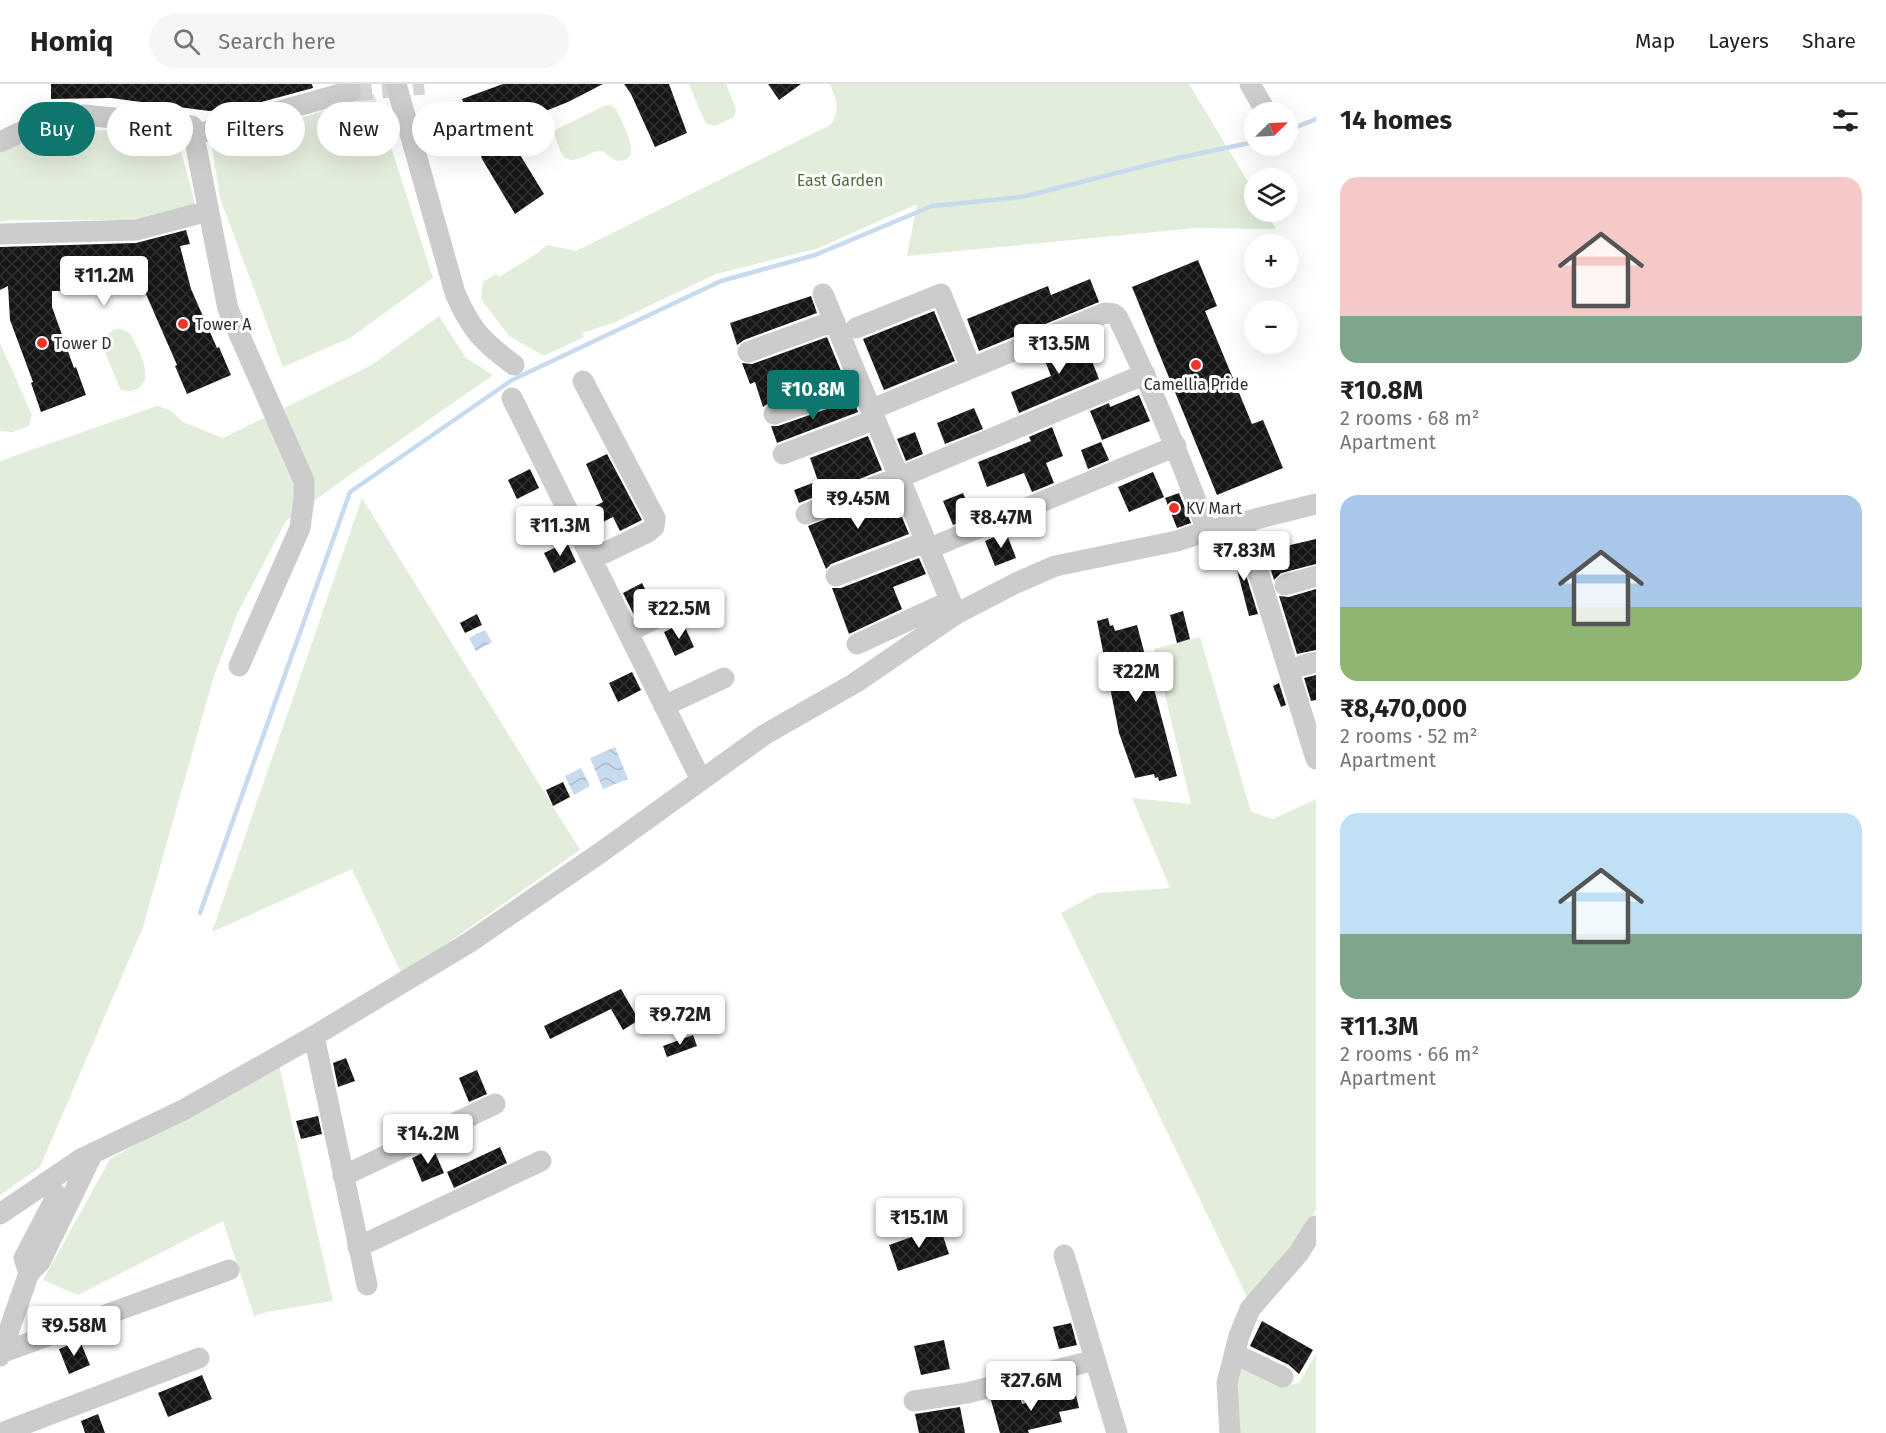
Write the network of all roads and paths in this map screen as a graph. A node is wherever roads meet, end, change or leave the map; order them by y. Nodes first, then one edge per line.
1 (396, 84) edge
2 (1250, 84) edge
3 (351, 91) tunnel mouth
4 (1260, 102) edge
5 (194, 135) junction
6 (0, 142) edge
7 (208, 211) junction
8 (0, 234) edge
9 (823, 294) dead end
10 (834, 321) junction
11 (856, 328) dead end
12 (748, 352) dead end
13 (514, 365) dead end
14 (971, 368) junction
15 (1146, 374) junction
16 (583, 381) dead end
17 (860, 384) junction
18 (512, 398) dead end
19 (878, 412) junction
20 (774, 414) dead end
21 (1176, 446) junction
22 (783, 454) dead end
23 (905, 475) junction
24 (1316, 504) edge
25 (806, 514) dead end
26 (1243, 523) junction
27 (1208, 531) junction
28 (932, 543) junction
29 (592, 559) junction
30 (836, 576) dead end
31 (1316, 576) edge
32 (1285, 585) dead end
33 (692, 601) dead end
34 (953, 607) junction
35 (628, 632) junction
36 (857, 644) dead end
37 (239, 666) dead end
38 (724, 678) dead end
39 (664, 706) junction
40 (1316, 759) edge
41 (701, 780) junction
42 (314, 1036) junction
43 (495, 1104) dead end
44 (93, 1153) junction
45 (541, 1161) dead end
46 (73, 1165) junction
47 (343, 1176) junction
48 (0, 1214) edge
49 (1316, 1226) edge
50 (358, 1247) junction
51 (1064, 1255) dead end
52 (229, 1270) dead end
53 (29, 1273) junction
54 (367, 1285) dead end
55 (1235, 1354) junction
56 (0, 1355) edge
57 (199, 1358) dead end
58 (1095, 1360) junction
59 (1283, 1377) dead end
60 (914, 1401) dead end
61 (1, 1433) edge
62 (1117, 1433) edge
63 (1230, 1433) edge

1 - 13 street
2 - 4 street
3 - 5 street
5 - 6 street
5 - 7 street
7 - 8 street
7 - 37 street
9 - 10 street
10 - 12 street
10 - 17 street
11 - 14 street
14 - 15 street
14 - 19 street
15 - 21 street
15 - 23 street
16 - 29 street
17 - 19 street
17 - 20 street
18 - 29 street
19 - 22 street
19 - 23 street
21 - 27 street
21 - 28 street
23 - 25 street
23 - 28 street
24 - 26 street
26 - 27 street
26 - 40 street
27 - 34 street
28 - 30 street
28 - 34 street
29 - 35 street
31 - 32 street
33 - 35 street
34 - 36 street
34 - 41 street
35 - 39 street
38 - 39 street
39 - 41 street
41 - 42 street
42 - 44 street
42 - 47 street
43 - 47 street
44 - 46 street
44 - 53 street
45 - 50 street
46 - 48 street
46 - 53 street
47 - 50 street
49 - 55 street
50 - 54 street
51 - 58 street
52 - 56 street
53 - 56 street
55 - 59 street
55 - 63 street
57 - 61 street
58 - 60 street
58 - 62 street

